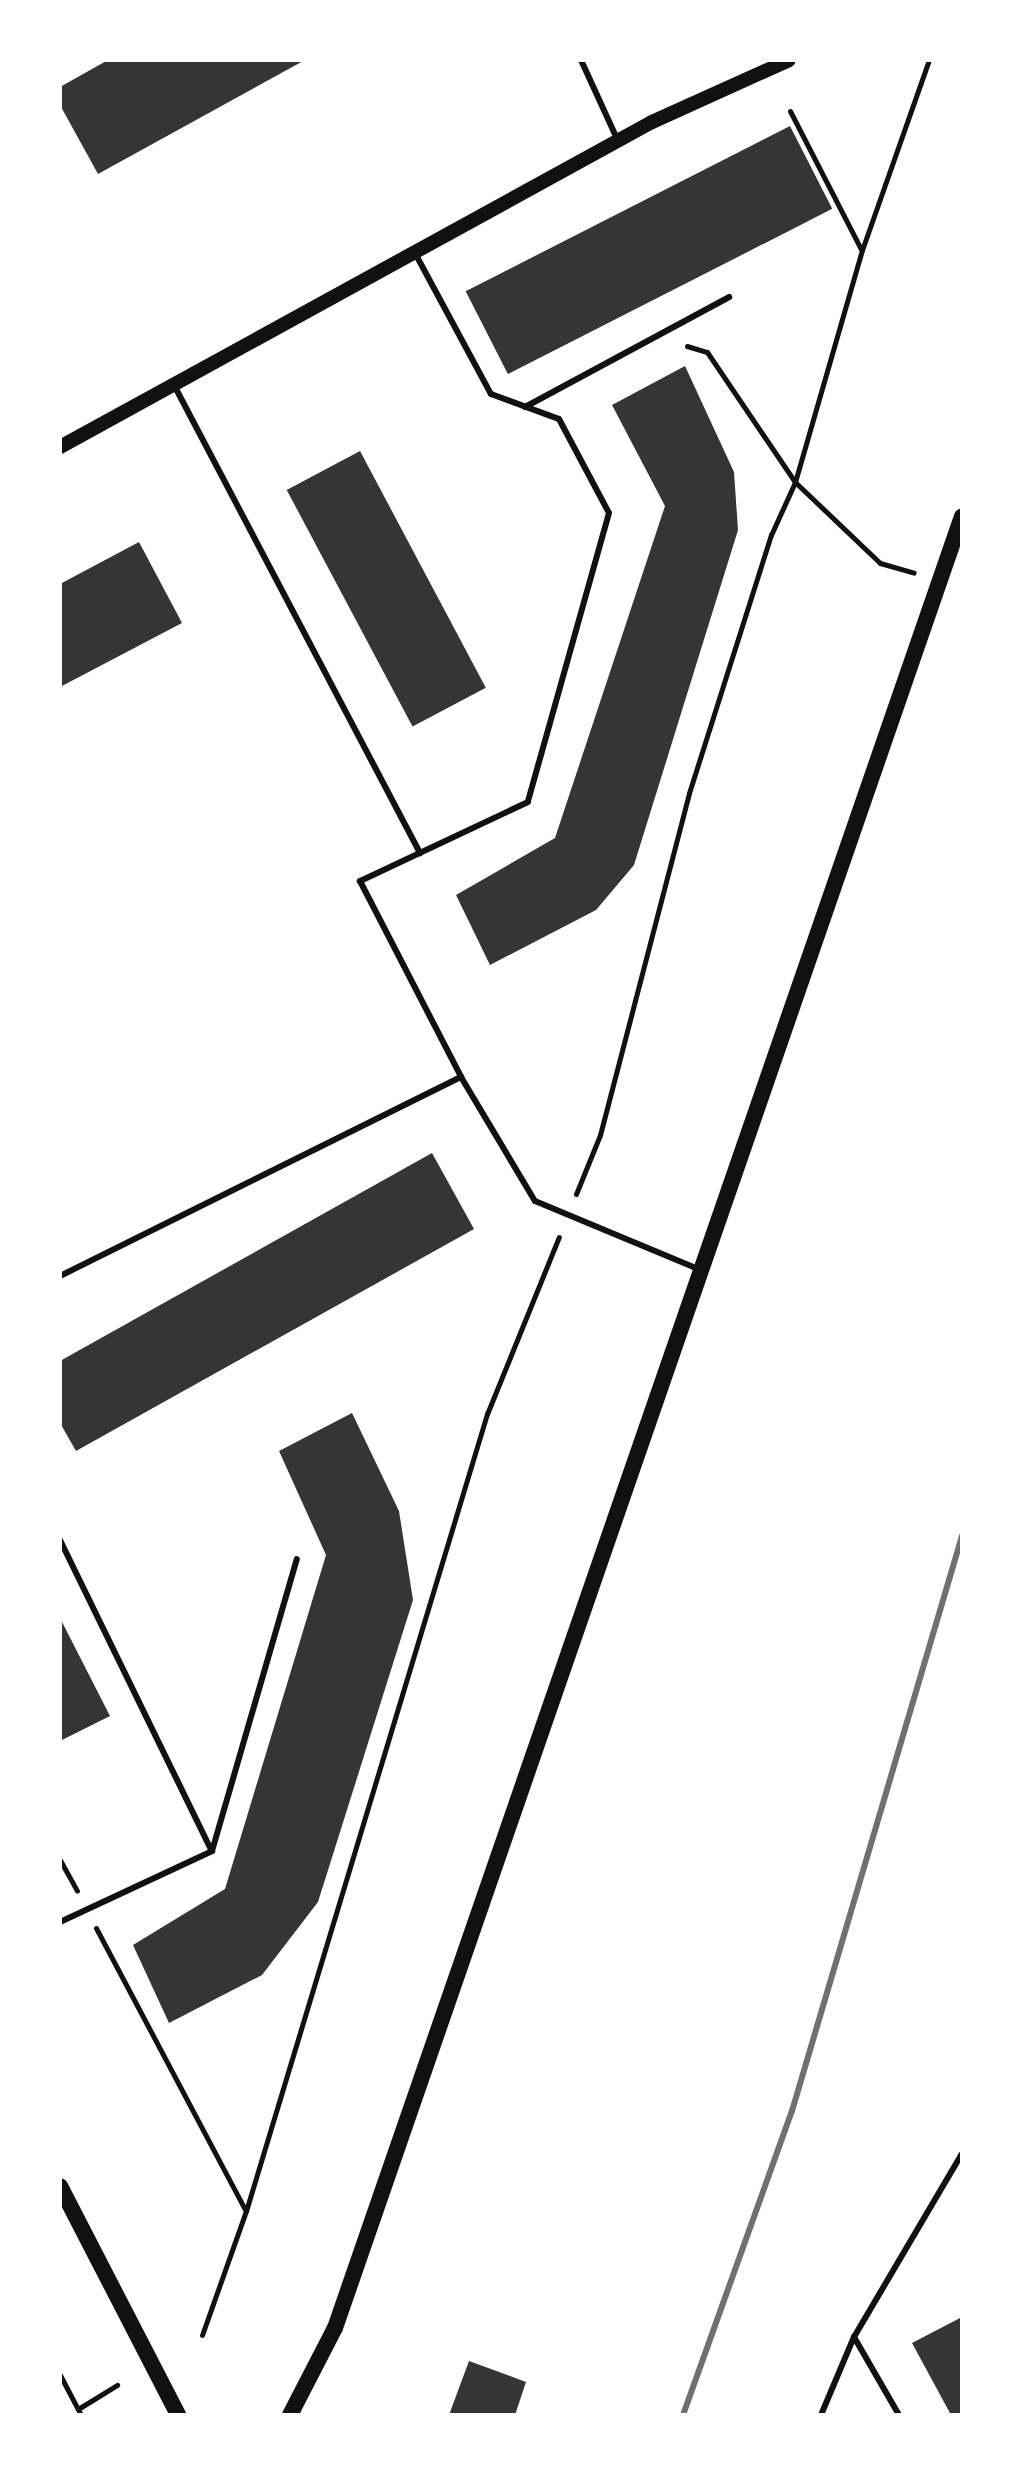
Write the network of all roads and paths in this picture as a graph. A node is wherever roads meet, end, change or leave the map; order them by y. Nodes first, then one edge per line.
1 (581, 60) edge
2 (789, 60) edge
3 (790, 111) dead end
4 (618, 141) junction
5 (862, 250) dead end
6 (415, 253) junction
7 (729, 297) dead end
8 (654, 337) junction
9 (174, 385) junction
10 (525, 407) junction
11 (60, 447) edge
12 (962, 516) edge
13 (941, 581) junction
14 (420, 853) junction
15 (461, 1077) junction
16 (701, 1270) junction
17 (60, 1276) edge
18 (60, 1540) edge
19 (297, 1559) dead end
20 (212, 1851) junction
21 (60, 1860) edge
22 (87, 1910) junction
23 (60, 1922) edge
24 (962, 2154) edge
25 (60, 2186) edge
26 (246, 2211) dead end
27 (854, 2337) junction
28 (60, 2375) edge
29 (117, 2385) dead end
30 (79, 2412) edge
31 (178, 2415) edge
32 (290, 2415) edge
33 (821, 2415) edge
34 (899, 2415) edge

1 - 4 lane
2 - 4 street
3 - 5 path
4 - 6 street
6 - 9 street
6 - 10 lane
7 - 8 lane
8 - 10 lane
8 - 13 path
9 - 11 street
9 - 14 lane
10 - 14 lane
12 - 13 main road
13 - 16 main road
14 - 15 lane
15 - 16 lane
15 - 17 lane
16 - 32 main road
18 - 20 lane
19 - 20 lane
20 - 22 lane
21 - 22 path
22 - 23 lane
22 - 26 path
24 - 27 lane
25 - 31 main road
27 - 33 lane
27 - 34 lane
28 - 30 path
29 - 30 path

